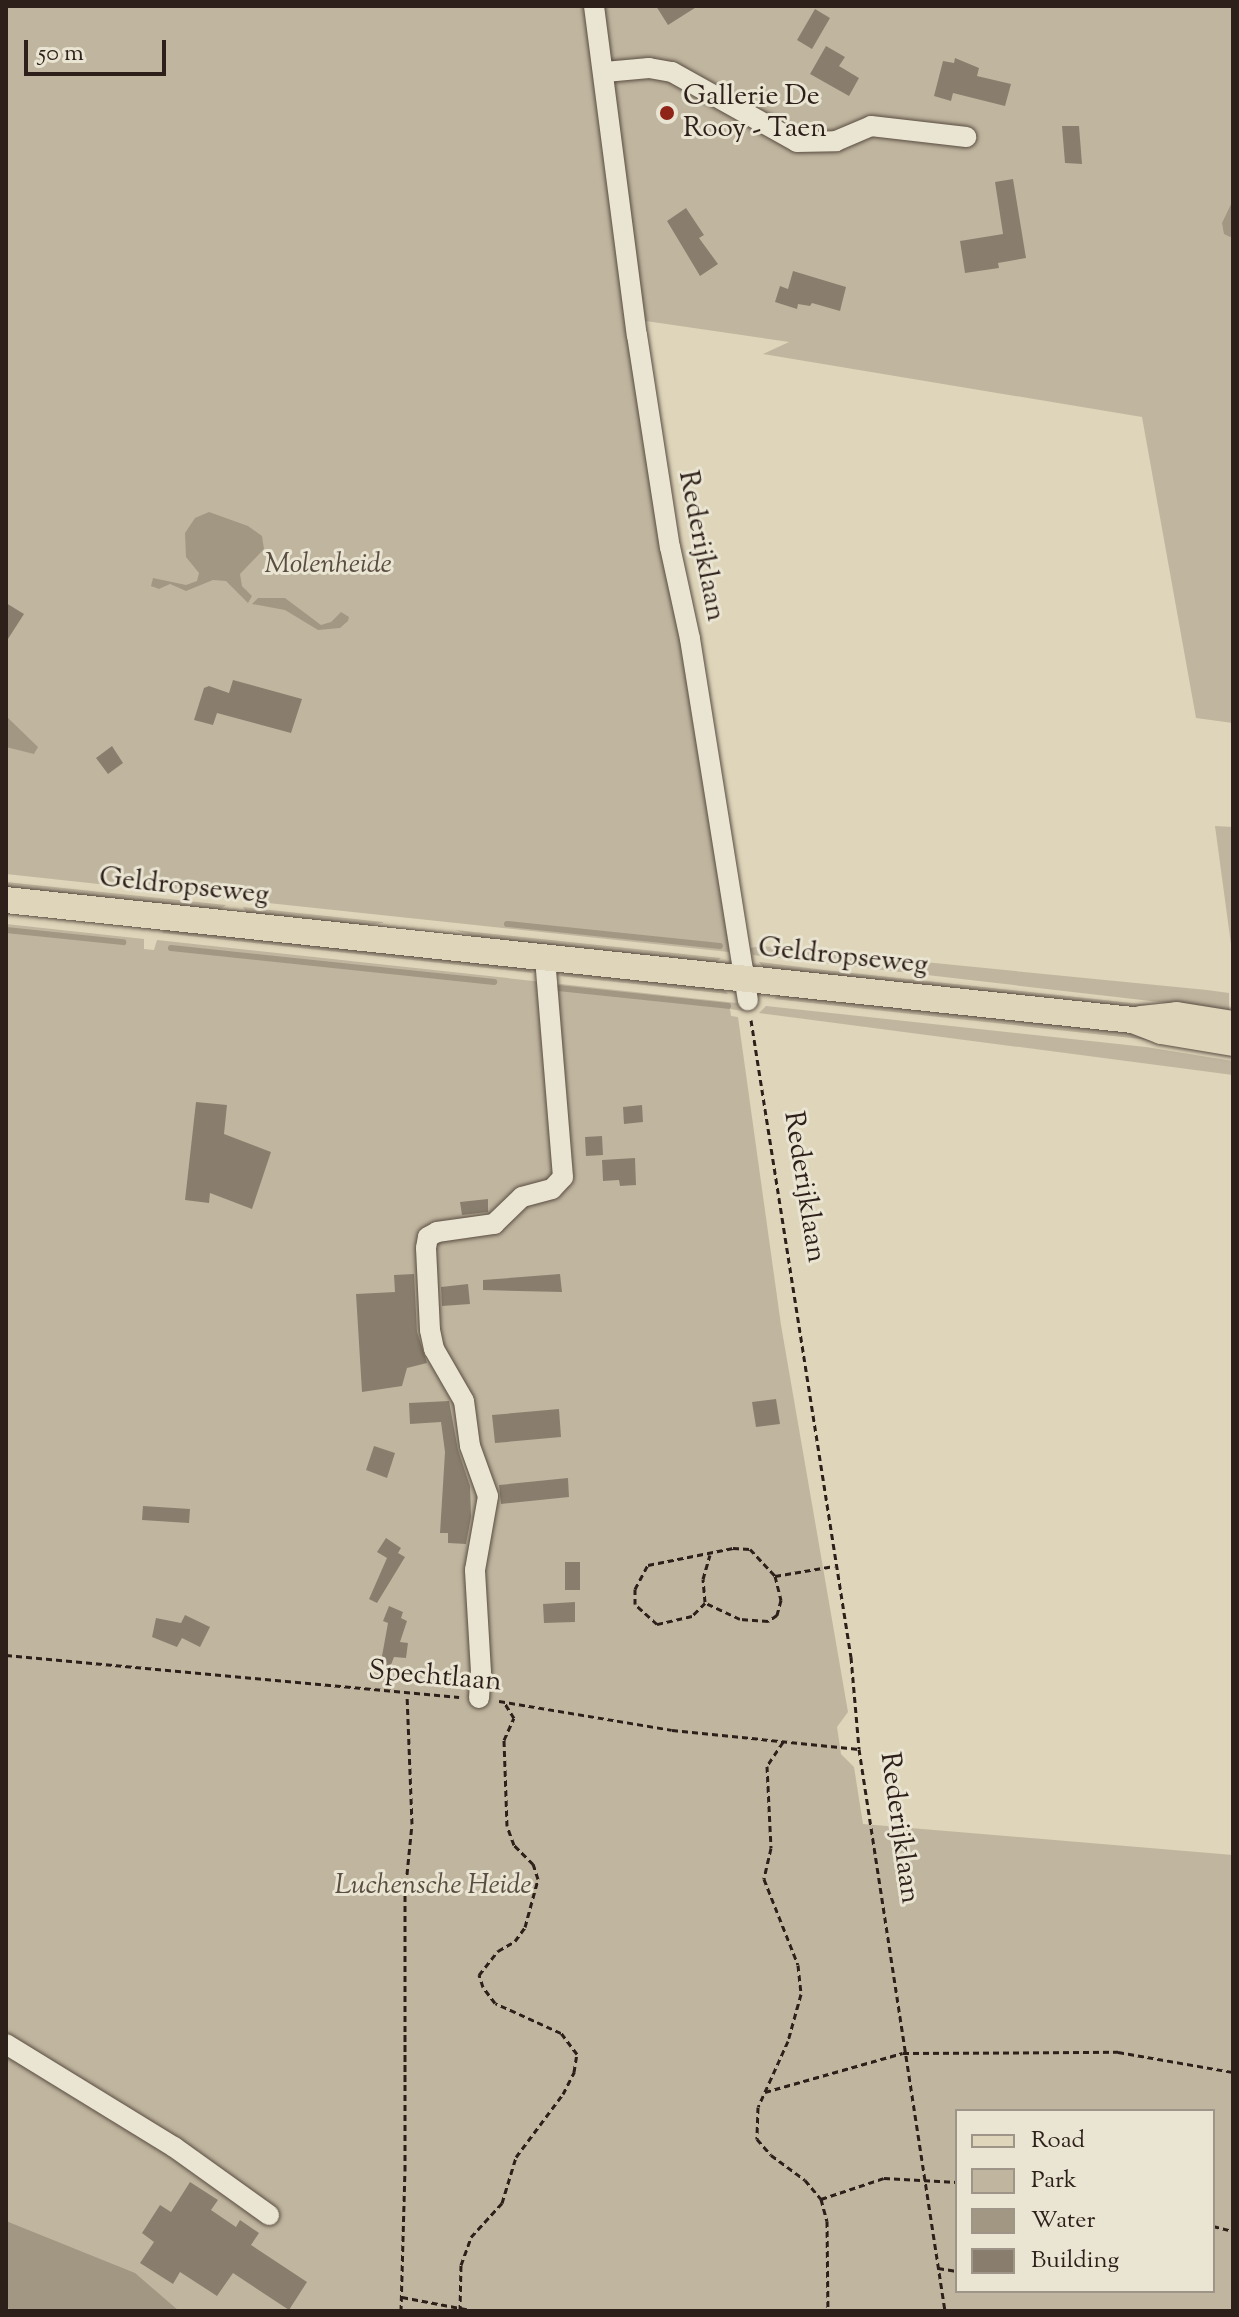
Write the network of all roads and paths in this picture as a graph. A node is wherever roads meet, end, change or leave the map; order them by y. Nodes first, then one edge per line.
1 (594, 6) edge
2 (605, 72) junction
3 (966, 137) dead end
4 (6, 900) edge
5 (545, 957) junction
6 (746, 989) junction
7 (1133, 1020) junction
8 (1233, 1024) edge
9 (1233, 1043) edge
10 (710, 1555) junction
11 (834, 1566) junction
12 (775, 1576) junction
13 (705, 1603) junction
14 (6, 1655) edge
15 (407, 1695) junction
16 (479, 1698) junction
17 (504, 1702) junction
18 (783, 1742) junction
19 (859, 1749) junction
20 (6, 2044) edge
21 (903, 2053) junction
22 (1233, 2072) edge
23 (765, 2092) junction
24 (925, 2177) junction
25 (955, 2182) edge
26 (821, 2199) junction
27 (269, 2215) dead end
28 (938, 2268) junction
29 (955, 2271) edge
30 (401, 2297) junction
31 (459, 2309) edge
32 (401, 2311) edge
33 (476, 2311) edge
34 (828, 2311) edge
35 (945, 2311) edge

1 - 2 street, Rederijklaan
2 - 3 street
2 - 6 street, Rederijklaan
4 - 5 main road, Geldropseweg
5 - 6 main road, Geldropseweg
5 - 16 street
6 - 7 main road, Geldropseweg
6 - 11 path, Rederijklaan
7 - 8 main road, Geldropseweg
7 - 9 main road, Geldropseweg
10 - 12 path
10 - 13 path
10 - 13 path
11 - 12 path
11 - 19 path, Rederijklaan
12 - 13 path
14 - 15 path, Spechtlaan
15 - 16 path, Spechtlaan
15 - 30 path
16 - 17 path, Spechtlaan
17 - 18 path, Spechtlaan
17 - 31 path
18 - 19 path, Spechtlaan
18 - 23 path
19 - 21 path, Rederijklaan
20 - 27 street
21 - 22 path
21 - 23 path
21 - 24 path, Rederijklaan
23 - 26 path
24 - 25 path
24 - 26 path
24 - 28 path, Rederijklaan
26 - 34 path
28 - 29 path
28 - 35 path, Rederijklaan
30 - 31 path
30 - 32 path
31 - 33 path

